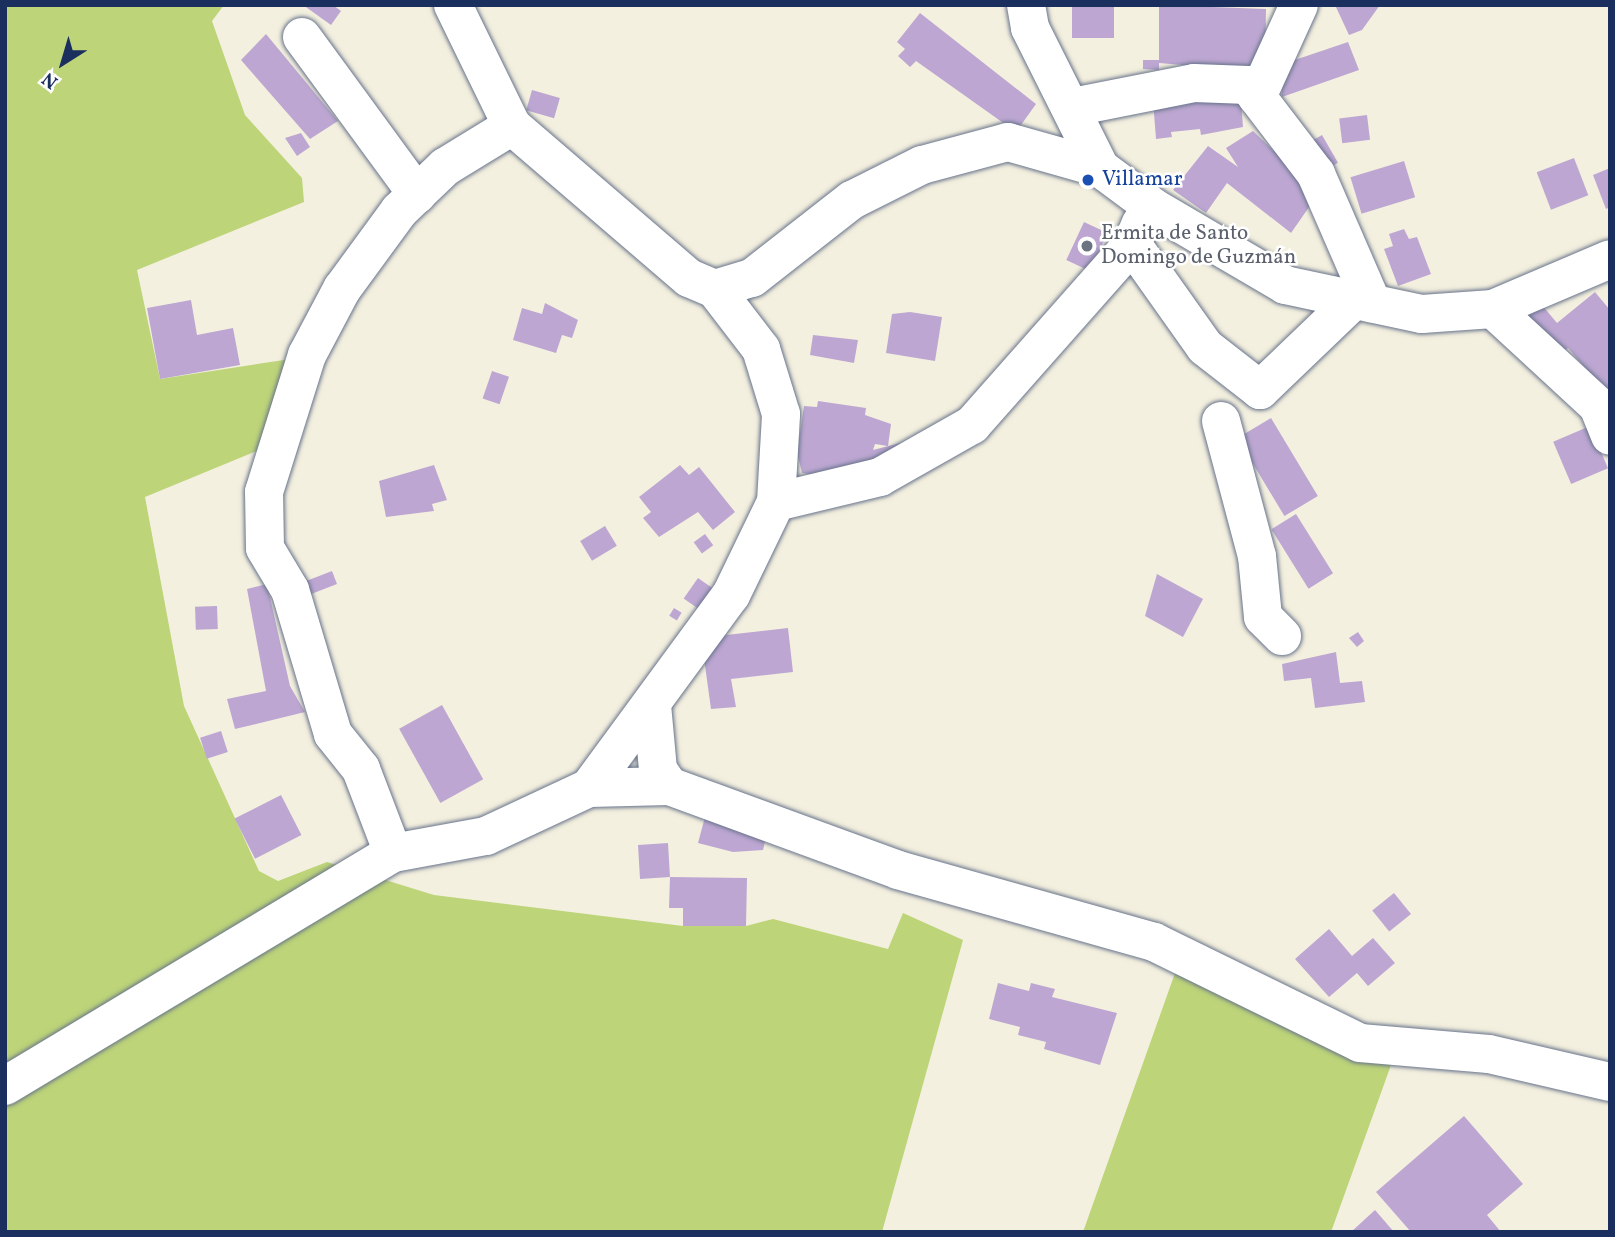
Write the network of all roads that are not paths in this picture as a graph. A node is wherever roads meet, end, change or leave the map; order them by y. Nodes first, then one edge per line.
1 (453, 5) edge
2 (1026, 5) edge
3 (1299, 5) edge
4 (302, 37) dead end
5 (1258, 97) junction
6 (1073, 107) junction
7 (512, 126) junction
8 (1100, 167) junction
9 (417, 194) junction
10 (1154, 208) junction
11 (1132, 244) junction
12 (1610, 259) edge
13 (715, 289) junction
14 (1363, 302) junction
15 (1493, 309) junction
16 (1205, 347) junction
17 (1260, 390) junction
18 (1221, 421) junction
19 (1610, 436) edge
20 (776, 502) junction
21 (1282, 636) dead end
22 (652, 705) junction
23 (669, 786) junction
24 (589, 788) junction
25 (393, 853) junction
26 (1610, 1082) edge
27 (5, 1086) edge

1 - 7 street
2 - 6 street
3 - 5 street
4 - 9 street
5 - 6 street
5 - 14 street
6 - 8 street
7 - 9 street
7 - 13 street
8 - 10 street
8 - 13 street
9 - 25 street
10 - 11 street
10 - 14 street
11 - 16 street
11 - 20 street
12 - 15 street
13 - 20 street
14 - 15 street
14 - 17 street
15 - 19 street
16 - 17 street
16 - 18 street
17 - 18 street
18 - 21 street
20 - 22 street
22 - 23 street
22 - 24 street
23 - 24 street
23 - 26 street
24 - 25 street
25 - 27 street

